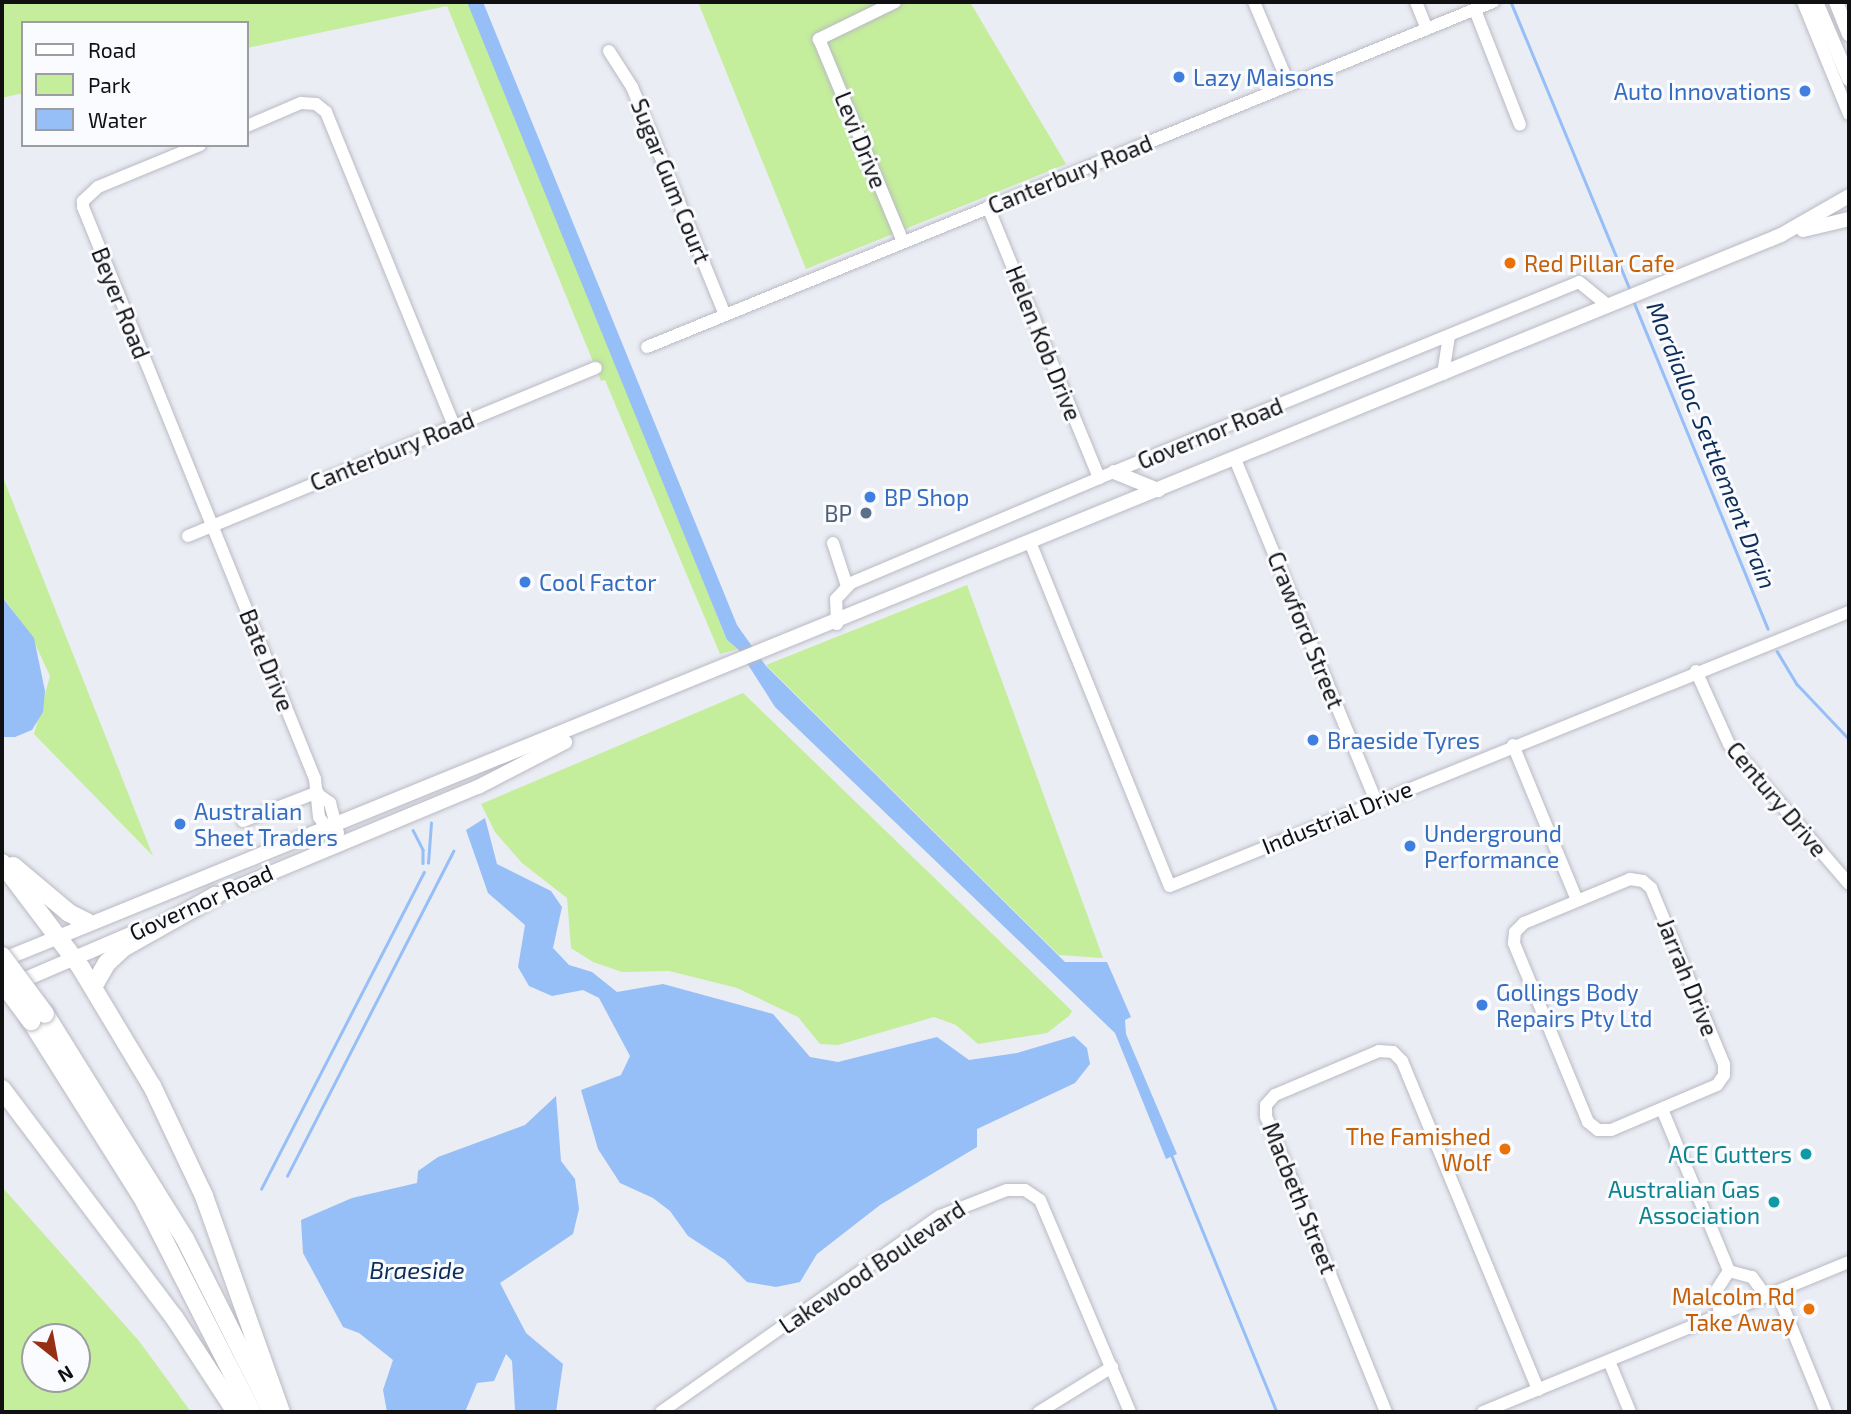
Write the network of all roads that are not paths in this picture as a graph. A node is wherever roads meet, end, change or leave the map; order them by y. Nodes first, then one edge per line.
1 (895, 2) edge
2 (1254, 2) edge
3 (1416, 2) edge
4 (1493, 2) edge
5 (1802, 2) edge
6 (1816, 2) edge
7 (1836, 2) edge
8 (1475, 10) junction
9 (1427, 29) junction
10 (1849, 34) edge
11 (609, 51) dead end
12 (1849, 79) edge
13 (1289, 85) junction
14 (1849, 114) edge
15 (1520, 125) dead end
16 (248, 126) edge
17 (195, 147) edge
18 (1849, 196) edge
19 (988, 207) junction
20 (1849, 219) edge
21 (1781, 236) junction
22 (903, 242) junction
23 (1609, 306) junction
24 (725, 315) junction
25 (1449, 335) junction
26 (647, 347) dead end
27 (596, 368) dead end
28 (1443, 374) junction
29 (454, 425) junction
30 (1236, 459) junction
31 (1114, 472) junction
32 (1099, 478) junction
33 (1158, 490) junction
34 (213, 525) junction
35 (188, 536) dead end
36 (1030, 542) junction
37 (833, 543) dead end
38 (852, 583) junction
39 (1849, 612) edge
40 (837, 624) junction
41 (1696, 671) junction
42 (628, 708) junction
43 (1513, 745) junction
44 (318, 794) junction
45 (1376, 801) junction
46 (243, 821) dead end
47 (332, 829) junction
48 (337, 843) junction
49 (2, 860) edge
50 (1849, 884) edge
51 (215, 896) junction
52 (1577, 901) junction
53 (87, 922) junction
54 (57, 935) junction
55 (2, 958) edge
56 (74, 958) junction
57 (2, 982) edge
58 (93, 987) junction
59 (2, 989) edge
60 (38, 1018) junction
61 (2, 1089) edge
62 (2, 1099) edge
63 (1662, 1109) junction
64 (23, 1117) junction
65 (1849, 1262) edge
66 (1729, 1271) junction
67 (1772, 1294) junction
68 (1720, 1315) junction
69 (1609, 1361) junction
70 (1112, 1367) junction
71 (1538, 1390) junction
72 (236, 1412) edge
73 (252, 1412) edge
74 (272, 1412) edge
75 (281, 1412) edge
76 (661, 1412) edge
77 (1039, 1412) edge
78 (1130, 1412) edge
79 (1386, 1412) edge
80 (1483, 1412) edge
81 (1630, 1412) edge
82 (1826, 1412) edge

1 - 22 street, Levi Drive
2 - 13 street
3 - 9 street
4 - 8 street, Canterbury Road
5 - 14 street
6 - 12 main road
7 - 10 main road
8 - 9 street, Canterbury Road
8 - 15 street
9 - 13 street, Canterbury Road
11 - 24 street, Sugar Gum Court
13 - 19 street, Canterbury Road
16 - 29 street
17 - 34 street, Beyer Road
18 - 21 main road, Governor Road
19 - 22 street, Canterbury Road
19 - 32 street, Helen Kob Drive
20 - 21 main road, Governor Road
21 - 23 main road, Governor Road
22 - 24 street, Canterbury Road
23 - 25 street, Governor Road
23 - 28 main road, Governor Road
24 - 26 street, Canterbury Road
25 - 28 street
25 - 31 street, Governor Road
27 - 29 street, Canterbury Road
28 - 30 main road, Governor Road
29 - 34 street, Canterbury Road
30 - 33 main road, Governor Road
30 - 45 street, Crawford Street
31 - 32 street, Governor Road
31 - 33 main road
32 - 38 street, Governor Road
33 - 36 main road, Governor Road
34 - 35 street, Canterbury Road
34 - 44 street, Bate Drive
36 - 40 main road, Governor Road
36 - 45 street, Industrial Drive
37 - 38 street
38 - 40 street
39 - 41 street, Industrial Drive
40 - 42 main road, Governor Road
41 - 43 street, Industrial Drive
41 - 50 street, Century Drive
42 - 47 main road, Governor Road
42 - 48 main road, Governor Road
43 - 45 street, Industrial Drive
43 - 52 street
44 - 46 street
44 - 47 street, Bate Drive
47 - 48 street
47 - 53 main road, Governor Road
48 - 51 main road, Governor Road
49 - 53 highway
49 - 54 highway
51 - 56 main road, Governor Road
51 - 58 highway
52 - 63 street, Jarrah Drive
52 - 63 street, Jarrah Drive
53 - 54 main road, Governor Road
54 - 55 main road, Governor Road
54 - 56 highway
55 - 60 highway, bridge
56 - 58 highway
56 - 59 main road, Governor Road
57 - 60 highway, bridge
58 - 75 highway
60 - 73 highway
60 - 74 highway
61 - 64 highway
62 - 64 highway
63 - 66 street
64 - 72 highway
65 - 67 street
66 - 67 street
66 - 68 street
67 - 68 street
67 - 82 street
68 - 69 street
69 - 71 street
69 - 81 street
70 - 76 street, Lakewood Boulevard
70 - 77 street
70 - 78 street, Lakewood Boulevard
71 - 79 street, Macbeth Street
71 - 80 street

